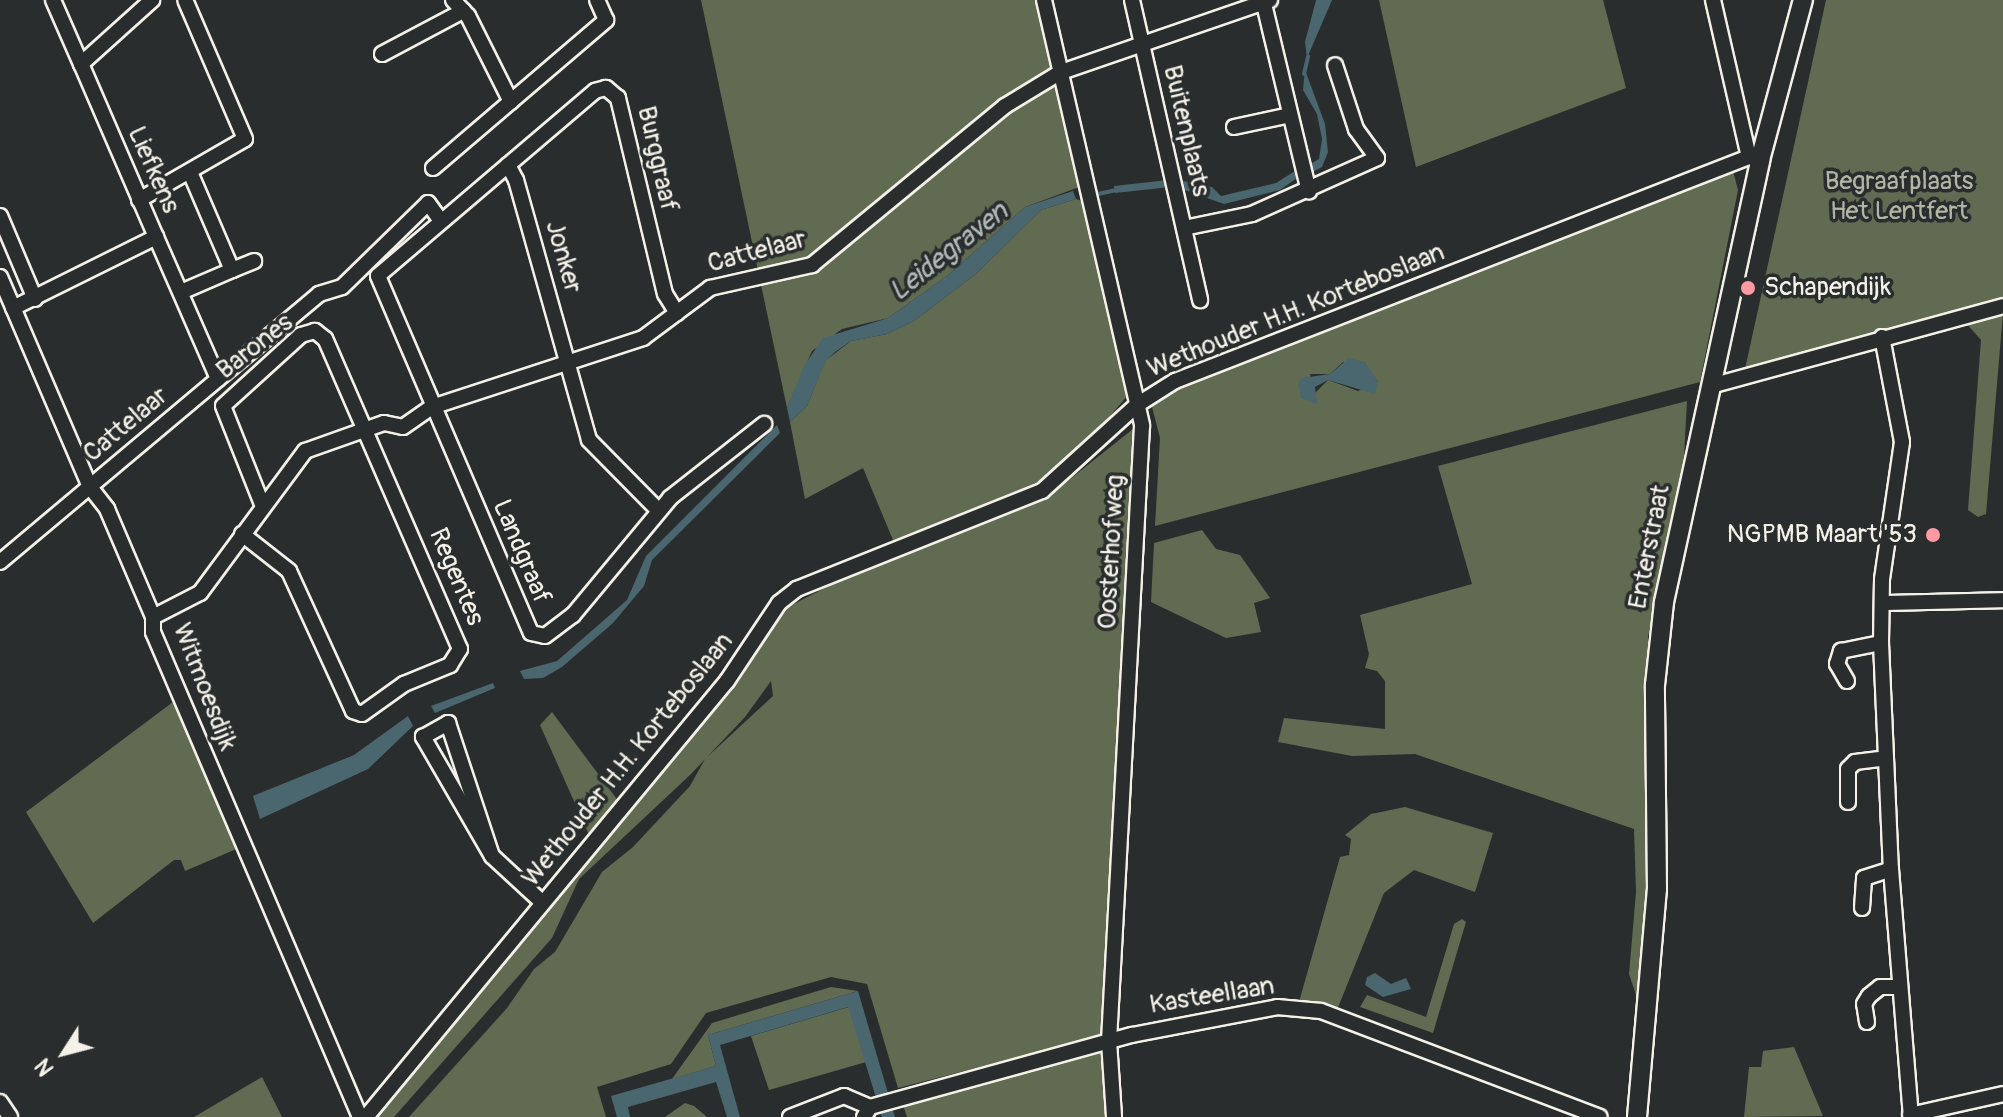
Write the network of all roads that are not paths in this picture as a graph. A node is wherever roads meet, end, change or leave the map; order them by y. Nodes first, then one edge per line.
1 (53, 0) edge
2 (152, 0) edge
3 (185, 0) edge
4 (597, 0) edge
5 (1044, 0) edge
6 (1132, 0) edge
7 (1713, 0) edge
8 (1803, 0) edge
9 (1266, 1) edge
10 (458, 5) edge
11 (1141, 45) junction
12 (382, 54) dead end
13 (81, 64) junction
14 (1335, 65) dead end
15 (1061, 72) junction
16 (511, 102) junction
17 (1290, 115) junction
18 (1234, 127) dead end
19 (1755, 159) junction
20 (508, 165) junction
21 (433, 168) dead end
22 (190, 172) junction
23 (1307, 185) junction
24 (139, 200) junction
25 (0, 216) edge
26 (441, 221) junction
27 (1184, 228) junction
28 (156, 237) junction
29 (254, 261) dead end
30 (232, 270) junction
31 (0, 277) edge
32 (181, 292) junction
33 (35, 299) junction
34 (1200, 300) dead end
35 (2003, 306) edge
36 (13, 308) junction
37 (677, 313) junction
38 (1882, 337) junction
39 (568, 363) junction
40 (218, 379) junction
41 (1711, 386) junction
42 (1137, 405) junction
43 (432, 407) junction
44 (764, 424) dead end
45 (365, 429) junction
46 (90, 487) junction
47 (262, 504) junction
48 (658, 510) junction
49 (242, 534) junction
50 (0, 562) edge
51 (2003, 600) edge
52 (1883, 603) junction
53 (153, 617) junction
54 (1881, 643) junction
55 (1847, 681) dead end
56 (1886, 758) junction
57 (1848, 802) dead end
58 (492, 856) junction
59 (1891, 869) junction
60 (543, 903) junction
61 (1862, 908) dead end
62 (1899, 987) junction
63 (1867, 1022) dead end
64 (1109, 1041) junction
65 (2003, 1094) edge
66 (0, 1102) edge
67 (867, 1112) edge
68 (1911, 1116) edge
69 (10, 1117) edge
70 (363, 1117) edge
71 (790, 1117) edge
72 (1114, 1117) edge
73 (1600, 1117) edge
74 (1637, 1117) edge

1 - 13 street, Liefkens
2 - 13 street
3 - 22 street
4 - 16 street
5 - 15 street, Oosterhofweg
6 - 11 street, Buitenplaats
7 - 19 street
8 - 19 main road, Enterstraat
9 - 11 street, Cattelaar
9 - 17 street
10 - 12 street
10 - 16 street
11 - 15 street, Cattelaar
11 - 27 street, Buitenplaats
13 - 24 street, Liefkens
14 - 23 street, Buitenplaats
15 - 37 street, Cattelaar
15 - 42 street, Oosterhofweg
16 - 21 street
17 - 18 street, Buitenplaats
17 - 23 street
19 - 41 main road, Enterstraat
19 - 42 street, Wethouder H.H. Korteboslaan
20 - 26 street, Burggraaf
20 - 37 street, Burggraaf
20 - 39 street, Jonker
22 - 24 street
22 - 30 street
23 - 27 street, Buitenplaats
24 - 28 street, Liefkens
25 - 33 street
26 - 40 street, Cattelaar
26 - 43 street, Burggraaf
27 - 34 street, Buitenplaats
28 - 32 street
28 - 33 street, Liefkens
29 - 30 street
30 - 32 street
31 - 36 street, Witmoesdijk
32 - 40 street
33 - 36 street, Liefkens
35 - 38 street
36 - 46 street, Witmoesdijk
37 - 39 street, Cattelaar
38 - 41 street
38 - 52 street
39 - 43 street, Cattelaar
39 - 48 street
40 - 46 street, Cattelaar
41 - 74 main road, Enterstraat
42 - 60 street, Wethouder H.H. Korteboslaan
42 - 64 street, Oosterhofweg
43 - 45 street, Cattelaar
43 - 48 street, Landgraaf
44 - 48 street, Landgraaf
45 - 47 street, Cattelaar
45 - 47 street, Barones
45 - 49 street, Regentes
46 - 50 street, Cattelaar
46 - 53 street, Witmoesdijk
47 - 49 street, Cattelaar
49 - 53 street, Cattelaar
51 - 52 street
52 - 54 street
53 - 70 street, Witmoesdijk
54 - 55 street
54 - 56 street
56 - 57 street
56 - 59 street
58 - 58 street
58 - 60 street
59 - 61 street
59 - 62 street
60 - 70 street, Wethouder H.H. Korteboslaan
62 - 63 street
62 - 68 street
64 - 67 street, Kasteellaan
64 - 72 street, Oosterhofweg
64 - 73 street, Kasteellaan
65 - 68 street
66 - 69 street
67 - 71 street, Kasteellaan

